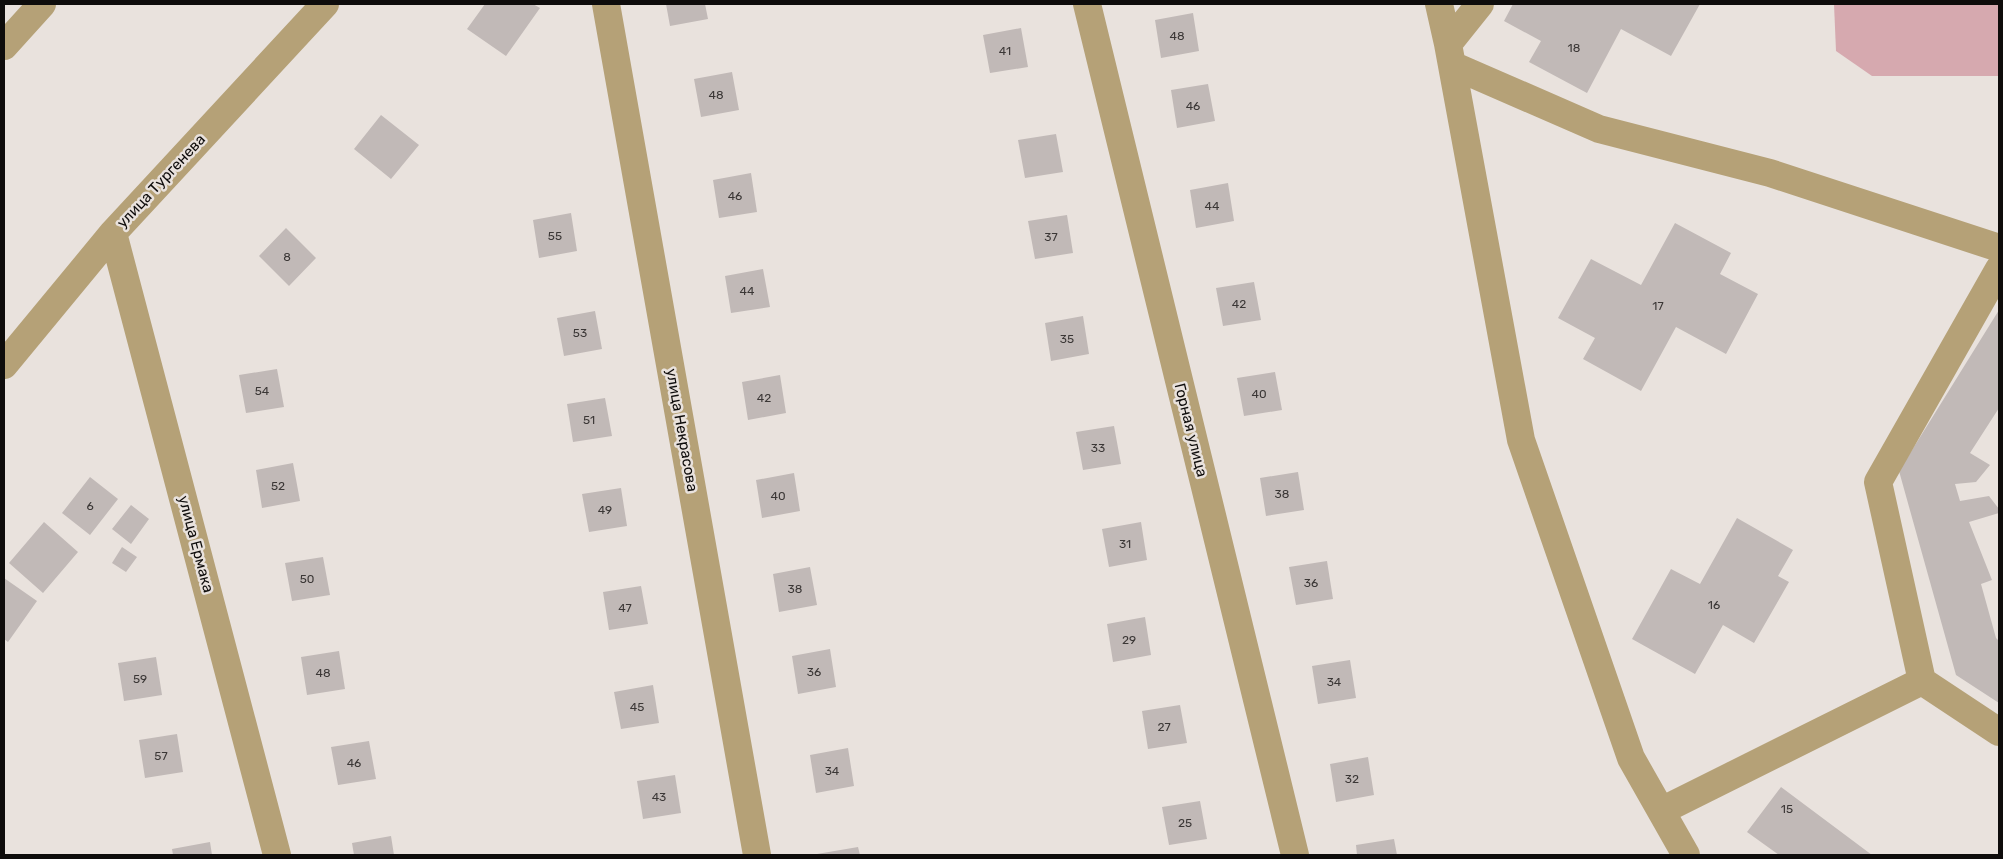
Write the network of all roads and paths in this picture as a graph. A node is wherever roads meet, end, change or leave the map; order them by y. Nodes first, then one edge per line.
1 (42, 4) edge
2 (325, 4) edge
3 (606, 4) edge
4 (1087, 4) edge
5 (1439, 4) edge
6 (1480, 4) edge
7 (4, 46) edge
8 (1450, 55) junction
9 (113, 233) junction
10 (1999, 248) edge
11 (1999, 269) edge
12 (4, 365) edge
13 (1922, 681) junction
14 (1999, 732) edge
15 (1661, 811) junction
16 (277, 855) edge
17 (757, 855) edge
18 (1296, 855) edge
19 (1686, 855) edge

1 - 7 street
2 - 9 street, улица Тургенева
3 - 17 street, улица Некрасова
4 - 18 street, Горная улица
5 - 8 street
6 - 8 street
8 - 10 street
8 - 15 street
9 - 12 street, улица Тургенева
9 - 16 street, улица Ермака
11 - 13 street
13 - 14 street
13 - 15 street
15 - 19 street

